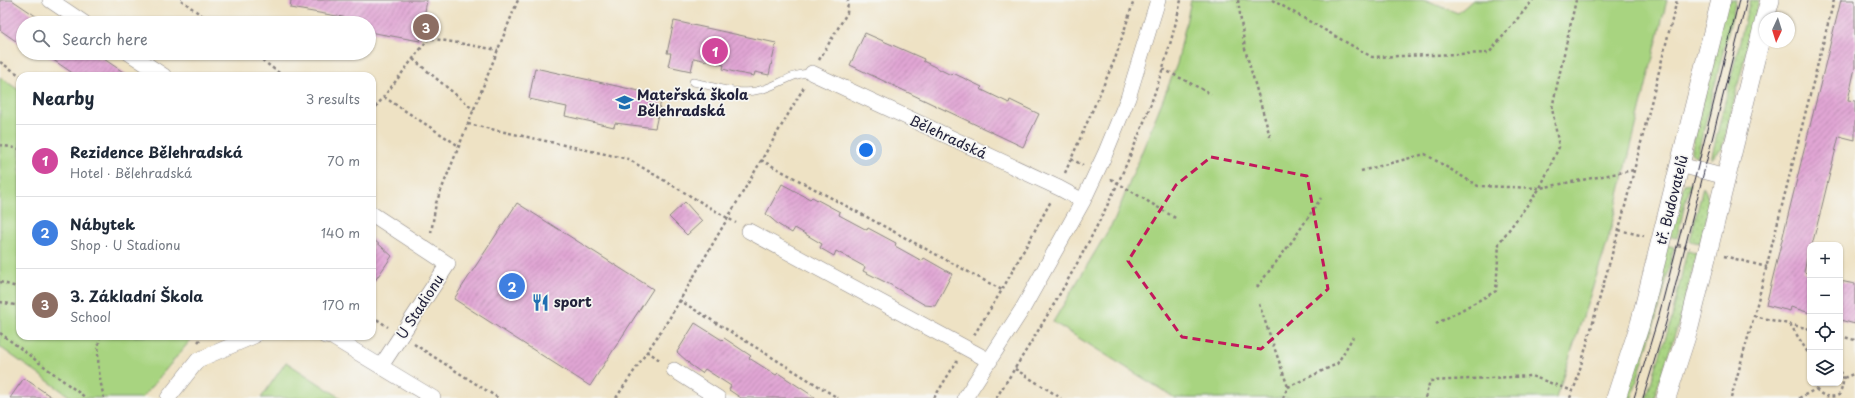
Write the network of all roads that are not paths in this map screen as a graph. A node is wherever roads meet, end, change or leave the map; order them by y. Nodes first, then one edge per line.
1 (50, 0) edge
2 (1158, 0) edge
3 (1721, 0) edge
4 (1770, 0) edge
5 (1767, 12) edge
6 (74, 16) edge
7 (1759, 42) edge
8 (140, 60) edge
9 (158, 72) edge
10 (812, 73) joint
11 (693, 82) dead end
12 (1680, 165) junction
13 (1726, 177) junction
14 (1083, 201) junction
15 (376, 217) edge
16 (749, 230) dead end
17 (245, 340) edge
18 (337, 340) edge
19 (990, 361) junction
20 (381, 366) junction
21 (674, 370) dead end
22 (168, 398) edge
23 (433, 398) edge
24 (718, 398) edge
25 (965, 398) edge
26 (1616, 398) edge
27 (1666, 398) edge

1 - 6 street
2 - 14 street
3 - 12 street, tř. Budovatelů
4 - 5 street
7 - 13 street
8 - 9 street
10 - 11 lane
10 - 14 street, Bělehradská
12 - 13 street
12 - 26 street, tř. Budovatelů
13 - 27 street
14 - 19 street
15 - 20 street, U Stadionu
16 - 19 street
17 - 22 street
18 - 20 street
19 - 25 street
20 - 23 street
21 - 24 street

